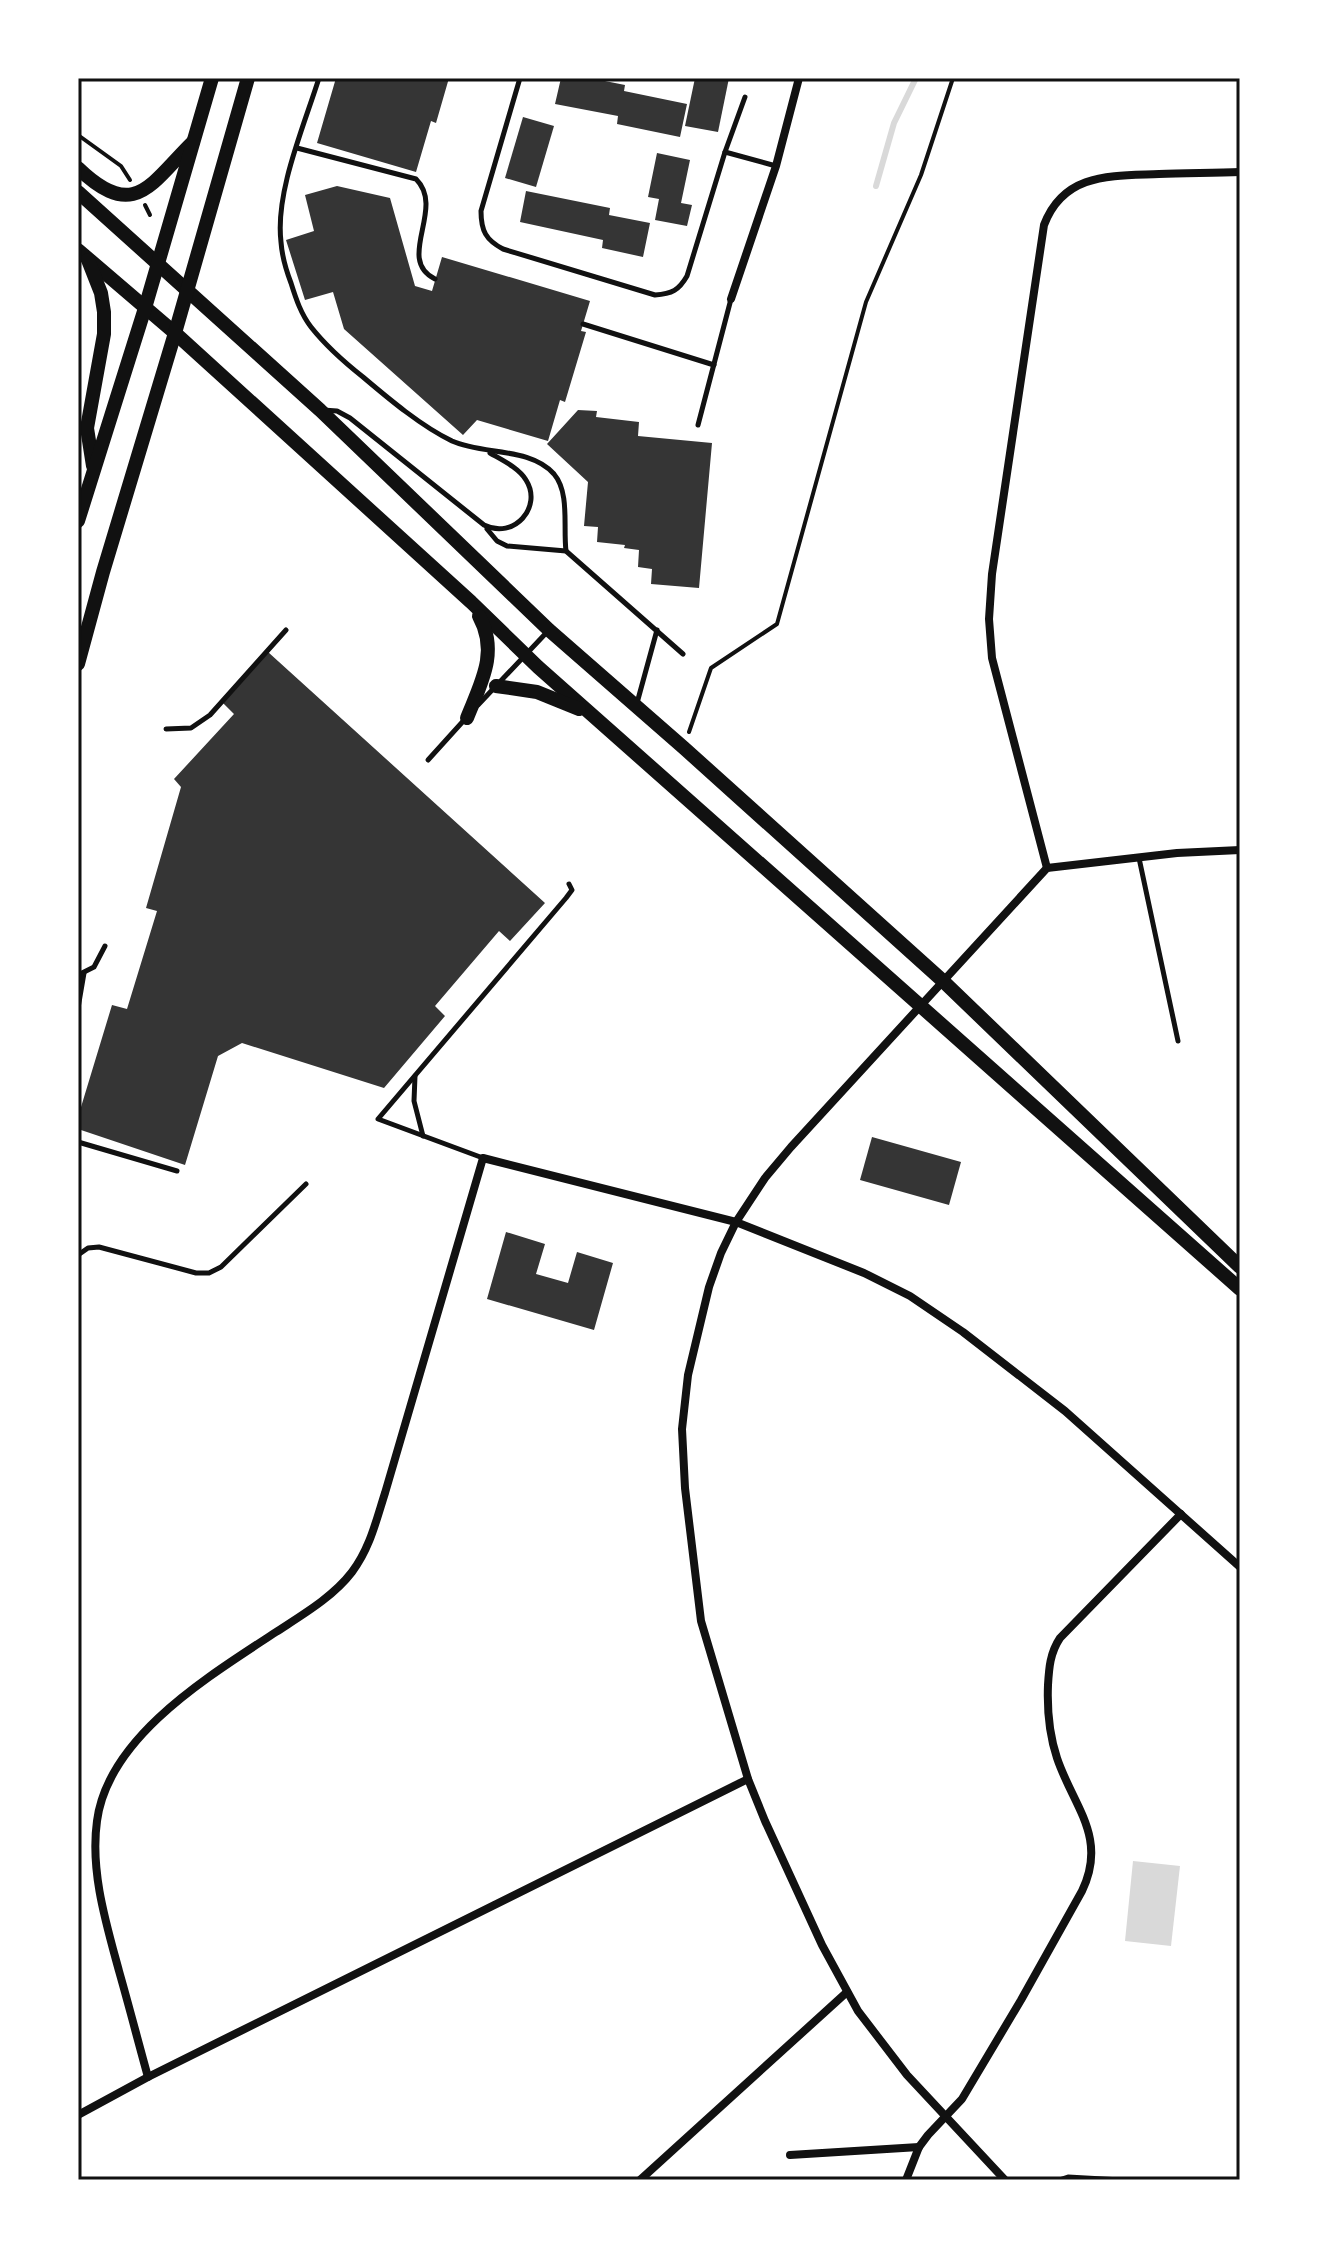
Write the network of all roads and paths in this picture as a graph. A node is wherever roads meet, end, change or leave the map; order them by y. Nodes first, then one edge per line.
1 (212, 78) edge
2 (248, 78) edge
3 (319, 78) edge
4 (520, 78) edge
5 (799, 78) edge
6 (953, 78) edge
7 (745, 97) dead end
8 (78, 135) edge
9 (194, 141) junction
10 (297, 148) junction
11 (725, 152) junction
12 (776, 166) junction
13 (78, 168) edge
14 (1240, 172) edge
15 (78, 192) edge
16 (137, 192) junction
17 (150, 215) dead end
18 (82, 254) edge
19 (159, 263) junction
20 (435, 279) dead end
21 (188, 289) junction
22 (731, 299) joint
23 (145, 308) junction
24 (583, 324) dead end
25 (175, 333) junction
26 (714, 365) junction
27 (320, 410) junction
28 (698, 425) dead end
29 (486, 450) junction
30 (94, 471) junction
31 (78, 521) edge
32 (484, 525) junction
33 (566, 551) junction
34 (471, 602) junction
35 (286, 630) dead end
36 (549, 630) junction
37 (657, 630) junction
38 (683, 654) dead end
39 (525, 655) junction
40 (78, 664) edge
41 (496, 686) junction
42 (636, 708) junction
43 (594, 715) junction
44 (467, 718) junction
45 (166, 729) dead end
46 (684, 748) junction
47 (428, 760) dead end
48 (1240, 850) edge
49 (1139, 857) junction
50 (1047, 868) junction
51 (569, 884) dead end
52 (105, 946) dead end
53 (81, 974) edge
54 (943, 981) junction
55 (920, 1006) junction
56 (78, 1008) edge
57 (1178, 1041) dead end
58 (415, 1075) junction
59 (423, 1136) junction
60 (78, 1142) edge
61 (483, 1158) junction
62 (177, 1171) dead end
63 (306, 1184) dead end
64 (736, 1222) junction
65 (78, 1255) edge
66 (1240, 1267) edge
67 (1240, 1289) edge
68 (1181, 1514) junction
69 (1240, 1567) edge
70 (748, 1779) junction
71 (847, 1992) junction
72 (148, 2077) junction
73 (78, 2115) edge
74 (946, 2116) junction
75 (919, 2147) junction
76 (790, 2155) dead end
77 (640, 2180) edge
78 (906, 2180) edge
79 (1005, 2180) edge
80 (1059, 2180) edge
81 (1121, 2180) edge

1 - 9 main road
2 - 21 main road
3 - 10 lane
4 - 11 lane
5 - 12 street
6 - 46 path
7 - 11 lane
8 - 16 path
9 - 16 main road
9 - 19 main road
10 - 20 lane
10 - 29 lane
11 - 12 lane
12 - 22 street
13 - 16 main road
14 - 50 street
15 - 19 main road
16 - 17 path
18 - 23 main road
18 - 30 main road
19 - 21 main road
19 - 23 main road
21 - 25 main road
21 - 27 main road
22 - 26 lane
23 - 25 main road
23 - 30 main road
24 - 26 lane
25 - 34 main road
25 - 40 main road
26 - 28 lane
27 - 32 lane
27 - 36 main road
29 - 32 lane
29 - 33 lane
30 - 31 main road
32 - 33 lane
33 - 37 lane
34 - 39 main road
34 - 44 main road
35 - 45 lane
36 - 39 lane
36 - 42 main road
37 - 38 lane
37 - 42 lane
39 - 41 lane
39 - 43 main road
41 - 43 main road
41 - 44 lane
42 - 46 main road
43 - 55 main road
44 - 47 lane
46 - 54 main road
48 - 49 street
49 - 50 street
49 - 57 lane
50 - 54 street
51 - 58 lane
52 - 53 lane
53 - 56 lane
54 - 55 street
54 - 66 main road
55 - 64 street
55 - 67 main road
58 - 59 lane
58 - 59 lane
59 - 61 lane
60 - 62 lane
61 - 64 street
61 - 72 street
63 - 65 lane
64 - 68 street
64 - 70 street
68 - 69 street
68 - 74 street
70 - 71 street
70 - 72 street
71 - 74 street
71 - 77 street
72 - 73 street
74 - 75 street
74 - 79 street
75 - 76 street
75 - 78 street
80 - 81 lane

